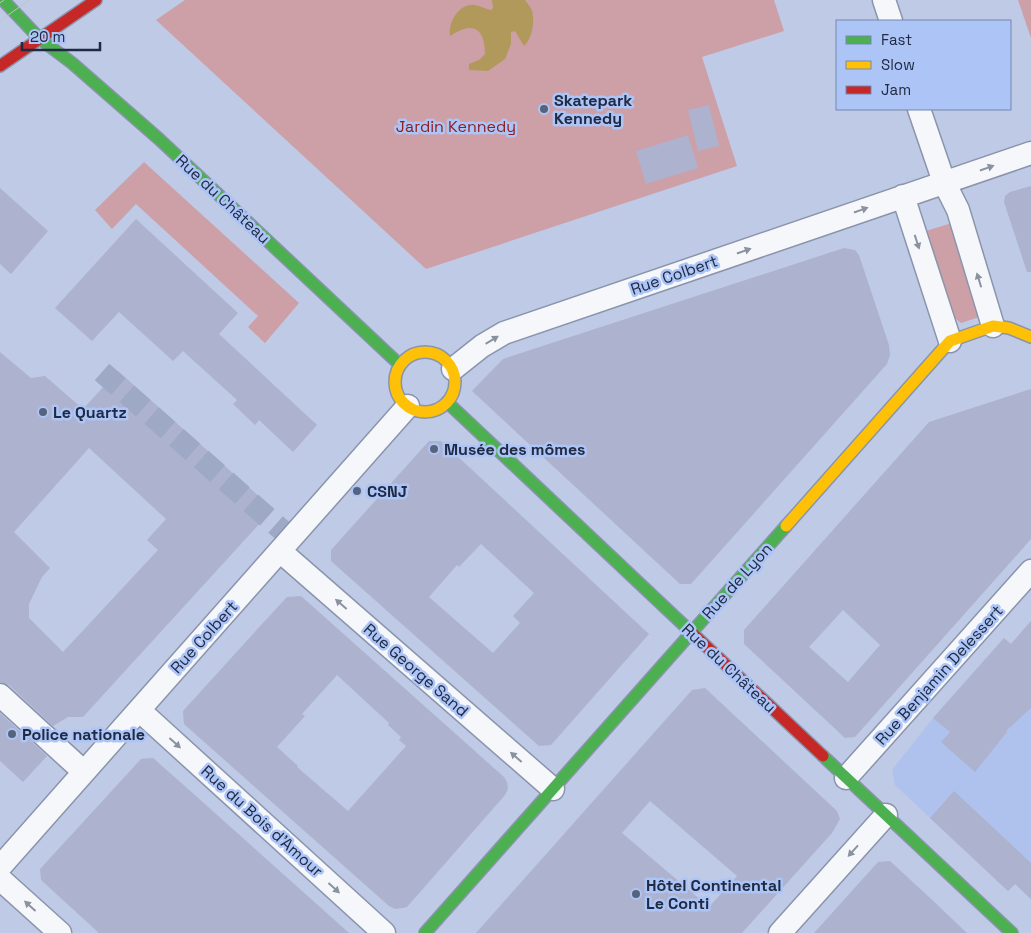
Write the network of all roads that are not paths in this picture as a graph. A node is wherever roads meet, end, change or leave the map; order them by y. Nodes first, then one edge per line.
1 (3, 0) edge
2 (96, 0) edge
3 (884, 0) edge
4 (891, 20) edge
5 (40, 39) junction
6 (0, 66) edge
7 (919, 110) edge
8 (1031, 153) edge
9 (923, 189) junction
10 (993, 326) junction
11 (1031, 337) edge
12 (950, 341) junction
13 (400, 365) junction
14 (453, 369) junction
15 (447, 402) junction
16 (408, 406) junction
17 (280, 551) junction
18 (1031, 571) edge
19 (692, 632) junction
20 (0, 695) edge
21 (139, 710) junction
22 (84, 772) junction
23 (846, 778) junction
24 (553, 789) junction
25 (886, 815) junction
26 (0, 867) edge
27 (0, 880) edge
28 (436, 930) edge
29 (60, 933) edge
30 (384, 933) edge
31 (780, 933) edge
32 (1012, 933) edge

1 - 5 main road, Rue du Château
2 - 5 main road
3 - 4 street
5 - 6 main road
5 - 13 main road, Rue du Château
7 - 9 street
9 -> 8 street, Rue Colbert
10 -> 9 street
9 -> 12 street
14 -> 9 street, Rue Colbert
10 - 11 main road
10 - 12 main road
12 - 19 main road, Rue de Lyon
13 - 14 main road
13 - 16 main road
14 - 15 main road
15 - 16 main road
15 - 19 main road, Rue du Château
16 - 17 street, Rue Colbert
17 - 21 street, Rue Colbert
24 -> 17 street, Rue George Sand
18 - 23 street, Rue Benjamin Delessert
19 - 23 main road, Rue du Château
19 - 24 main road, Rue de Lyon
20 - 22 street
21 - 22 street, Rue Colbert
21 -> 30 street, Rue du Bois d'Amour
22 - 26 street, Rue Colbert
23 - 25 main road, Rue du Château
24 - 28 main road, Rue de Lyon
25 -> 31 street
25 - 32 main road, Rue du Château
29 -> 27 street

